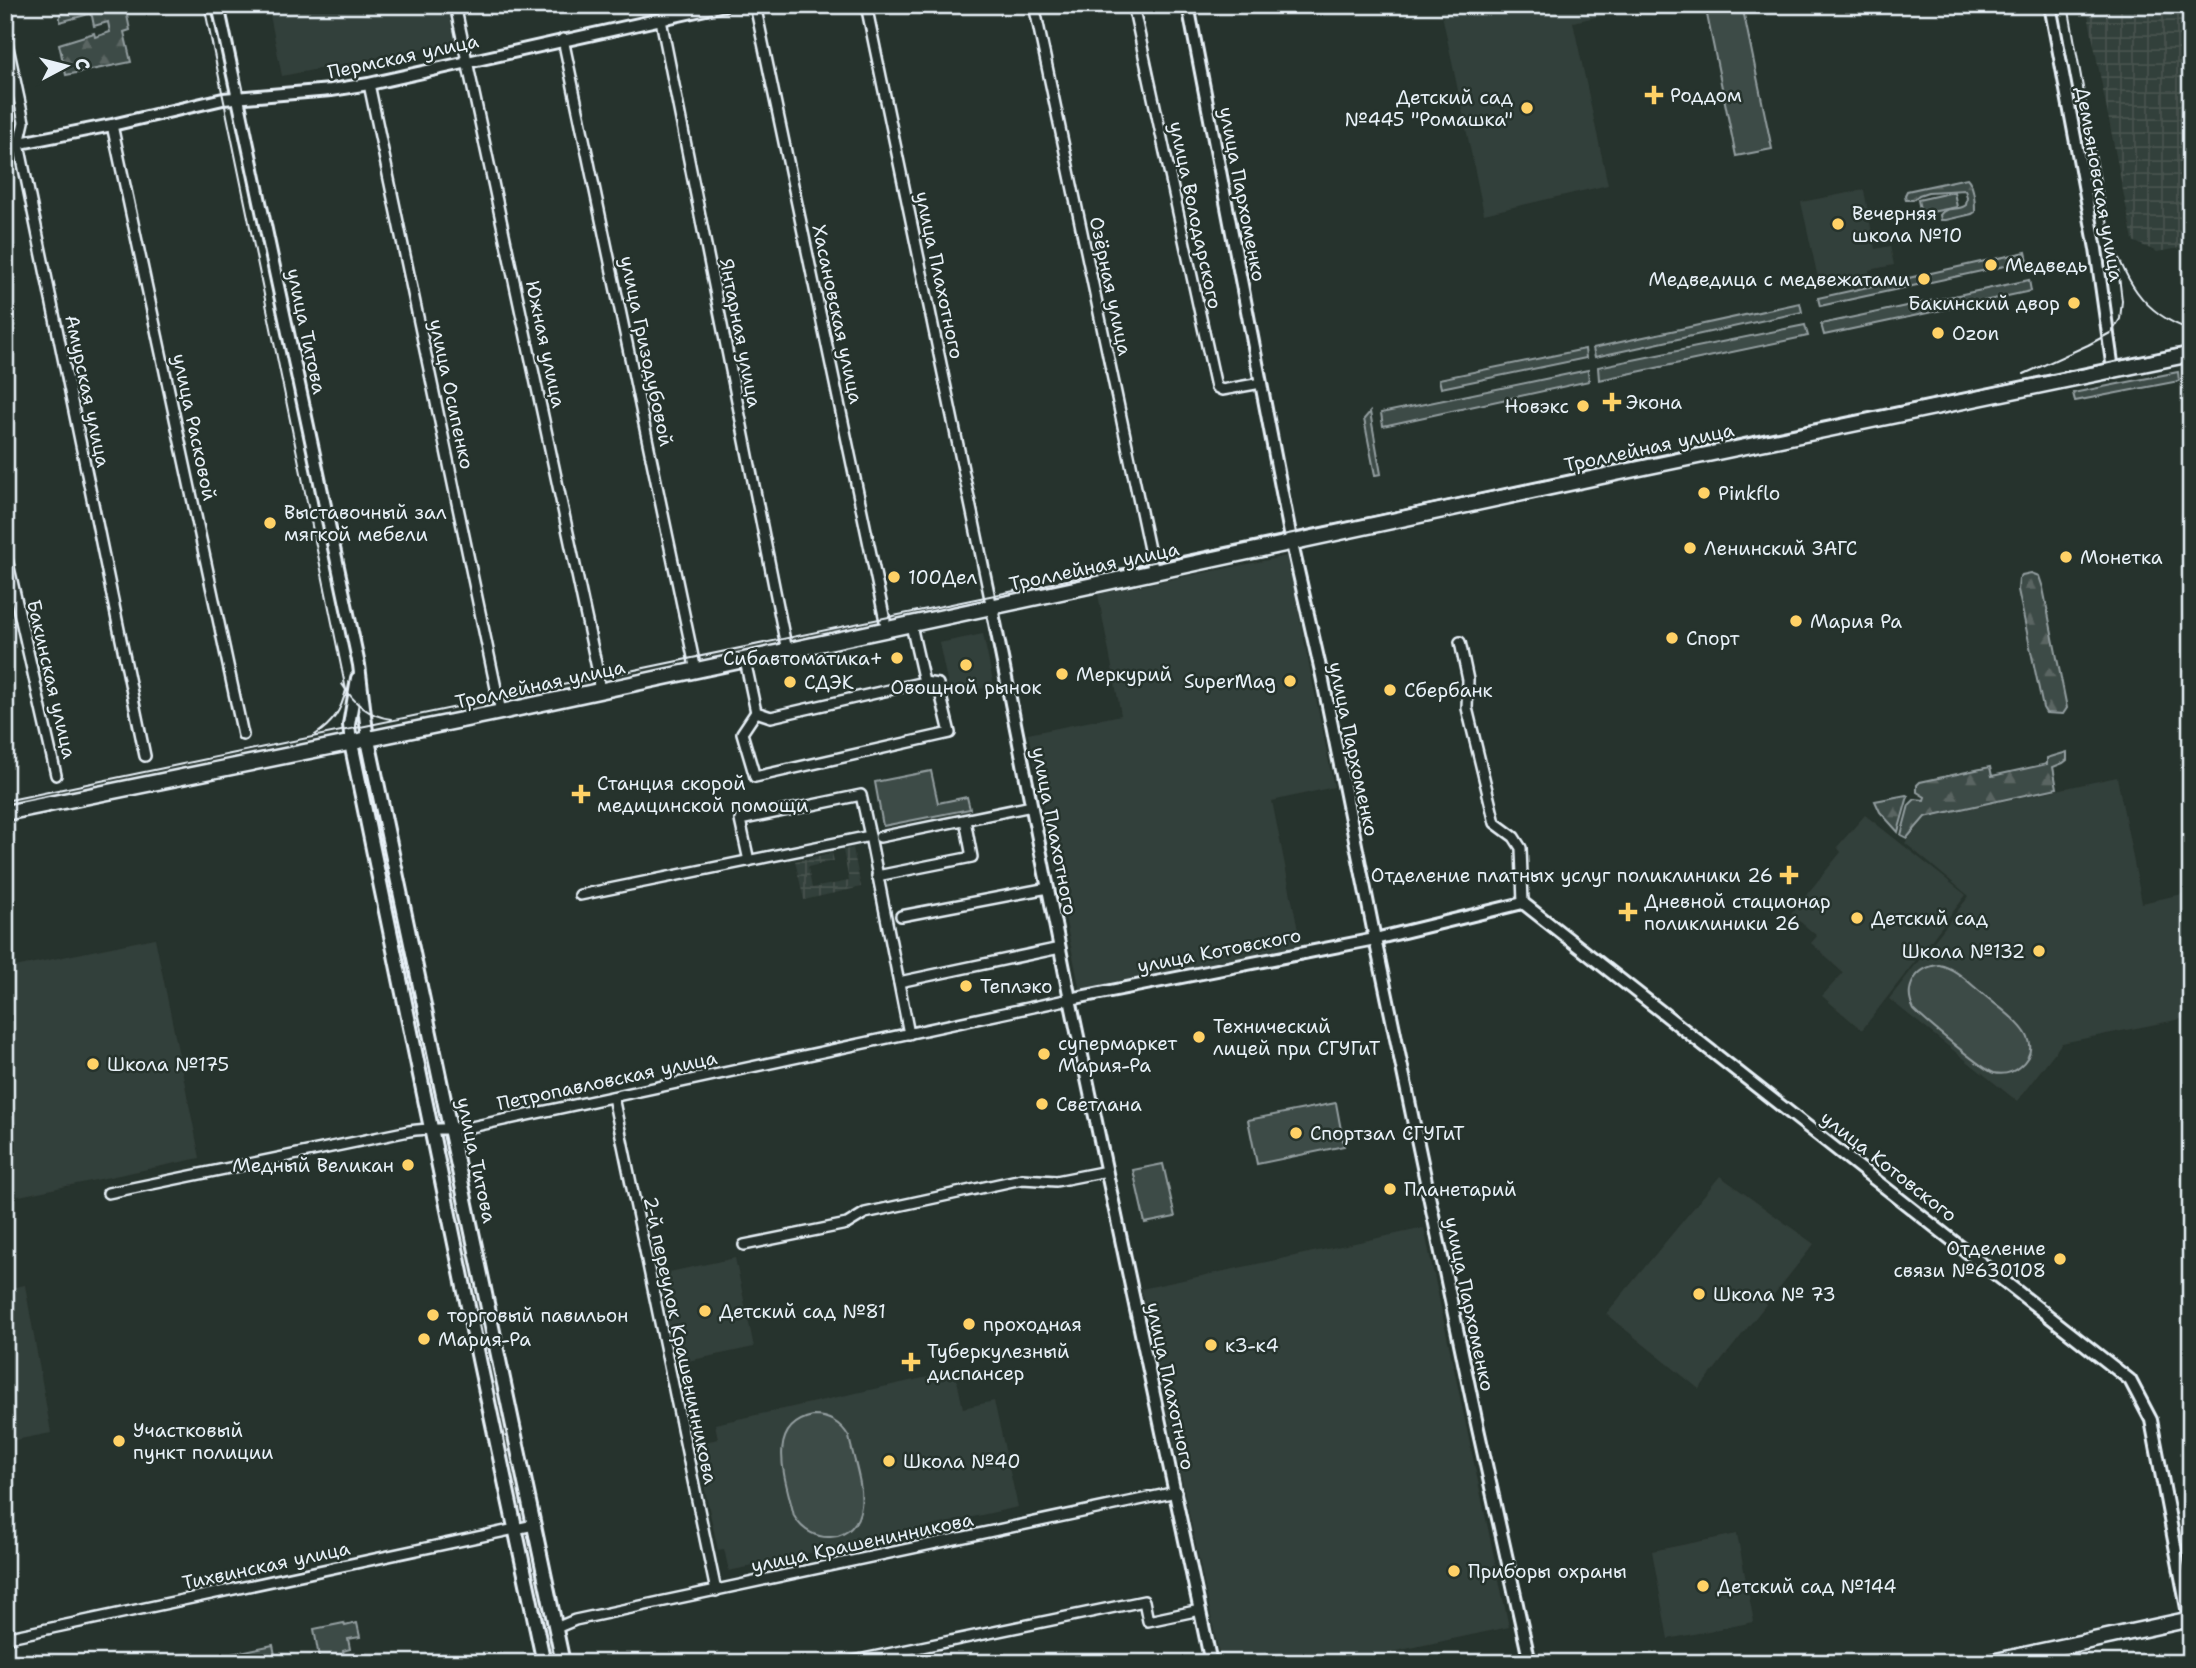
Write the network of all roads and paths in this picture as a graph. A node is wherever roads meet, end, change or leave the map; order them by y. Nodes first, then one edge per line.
1 (218, 5) edge
2 (455, 5) edge
3 (663, 5) edge
4 (724, 5) edge
5 (755, 5) edge
6 (866, 5) edge
7 (1034, 5) edge
8 (1133, 5) edge
9 (1188, 5) edge
10 (2050, 5) edge
11 (664, 20) junction
12 (5, 33) edge
13 (563, 39) junction
14 (467, 61) junction
15 (369, 84) junction
16 (238, 98) junction
17 (112, 125) junction
18 (19, 144) junction
19 (5, 146) edge
20 (2191, 354) edge
21 (2113, 370) junction
22 (1261, 383) junction
23 (1292, 544) junction
24 (5, 550) edge
25 (1154, 573) junction
26 (992, 608) junction
27 (911, 625) junction
28 (887, 630) junction
29 (1461, 642) dead end
30 (787, 651) junction
31 (745, 660) junction
32 (359, 665) junction
33 (696, 671) junction
34 (924, 682) junction
35 (599, 691) junction
36 (501, 712) junction
37 (756, 712) junction
38 (243, 736) dead end
39 (368, 740) junction
40 (351, 743) junction
41 (145, 756) dead end
42 (55, 775) dead end
43 (1032, 806) junction
44 (5, 813) edge
45 (965, 820) junction
46 (875, 836) junction
47 (748, 861) junction
48 (877, 876) junction
49 (1048, 888) junction
50 (580, 895) dead end
51 (1523, 903) junction
52 (901, 916) dead end
53 (1375, 939) junction
54 (1060, 948) junction
55 (899, 982) junction
56 (1070, 999) junction
57 (909, 1034) junction
58 (613, 1097) junction
59 (431, 1127) junction
60 (452, 1131) junction
61 (1107, 1171) junction
62 (108, 1193) dead end
63 (744, 1245) dead end
64 (1176, 1492) junction
65 (534, 1525) junction
66 (516, 1529) junction
67 (716, 1591) junction
68 (1200, 1611) junction
69 (2190, 1621) edge
70 (556, 1628) junction
71 (5, 1638) edge
72 (544, 1663) edge
73 (563, 1663) edge
74 (844, 1663) edge
75 (1211, 1663) edge
76 (1530, 1663) edge
77 (1987, 1663) edge

1 - 16 street, улица Титова
2 - 14 street, Южная улица
3 - 11 street, Янтарная улица
4 - 11 street, Пермская улица
5 - 28 street, Хасановская улица
6 - 26 street, улица Плахотного
7 - 25 street, Озёрная улица
8 - 22 street, улица Володарского
9 - 22 street, улица Пархоменко
10 - 21 street, Демьяновская улица
11 - 13 street, Пермская улица
11 - 30 street, Янтарная улица
12 - 18 street, Амурская улица
13 - 14 street, Пермская улица
13 - 33 street, улица Гризодубовой
14 - 15 street, Пермская улица
14 - 35 street, Южная улица
15 - 16 street, Пермская улица
15 - 36 street, улица Осипенко
16 - 17 street, Пермская улица
16 - 32 street, улица Титова
17 - 18 street, Пермская улица
17 - 38 street, улица Расковой
18 - 19 street, Пермская улица
18 - 41 street, Амурская улица
20 - 21 main road, Троллейная улица
21 - 23 main road, Троллейная улица
22 - 23 street, улица Пархоменко
23 - 25 main road, Троллейная улица
23 - 53 street, улица Пархоменко
24 - 42 street, Бакинская улица
25 - 26 main road, Троллейная улица
26 - 27 main road, Троллейная улица
26 - 43 street, улица Плахотного
27 - 28 main road, Троллейная улица
27 - 34 street
28 - 30 main road, Троллейная улица
29 - 51 street
30 - 31 main road, Троллейная улица
31 - 33 main road, Троллейная улица
31 - 37 street
32 - 39 street, улица Титова
32 - 40 street, улица Титова
33 - 35 main road, Троллейная улица
34 - 37 street
34 - 37 street
35 - 36 main road, Троллейная улица
36 - 39 main road, Троллейная улица
39 - 40 main road, Троллейная улица
39 - 60 main road, улица Титова
40 - 44 main road, Троллейная улица
40 - 59 main road, улица Титова
43 - 45 street
43 - 49 street, улица Плахотного
45 - 46 street
45 - 48 street
46 - 47 street
46 - 47 street
46 - 48 street
47 - 50 street
48 - 55 street
49 - 52 street
49 - 54 street, улица Плахотного
51 - 53 street, улица Котовского
51 - 69 street, улица Котовского
53 - 56 street, улица Котовского
53 - 76 street, улица Пархоменко
54 - 55 street
54 - 56 street, улица Плахотного
55 - 57 street
56 - 57 street, Петропавловская улица
56 - 61 street, улица Плахотного
57 - 58 street, Петропавловская улица
58 - 60 street, Петропавловская улица
58 - 67 street, 2-й переулок Крашенинникова
59 - 60 street, Петропавловская улица
59 - 62 street, Петропавловская улица
59 - 66 main road, улица Титова
60 - 65 main road, улица Титова
61 - 63 street
61 - 64 street, улица Плахотного
64 - 67 street, улица Крашенинникова
64 - 68 street, улица Плахотного
65 - 66 street, Тихвинская улица
65 - 70 main road, улица Титова
66 - 71 street, Тихвинская улица
66 - 72 main road, улица Титова
67 - 70 street, улица Крашенинникова
68 - 74 street
68 - 75 street, улица Плахотного
69 - 77 main road
70 - 73 main road, улица Титова

